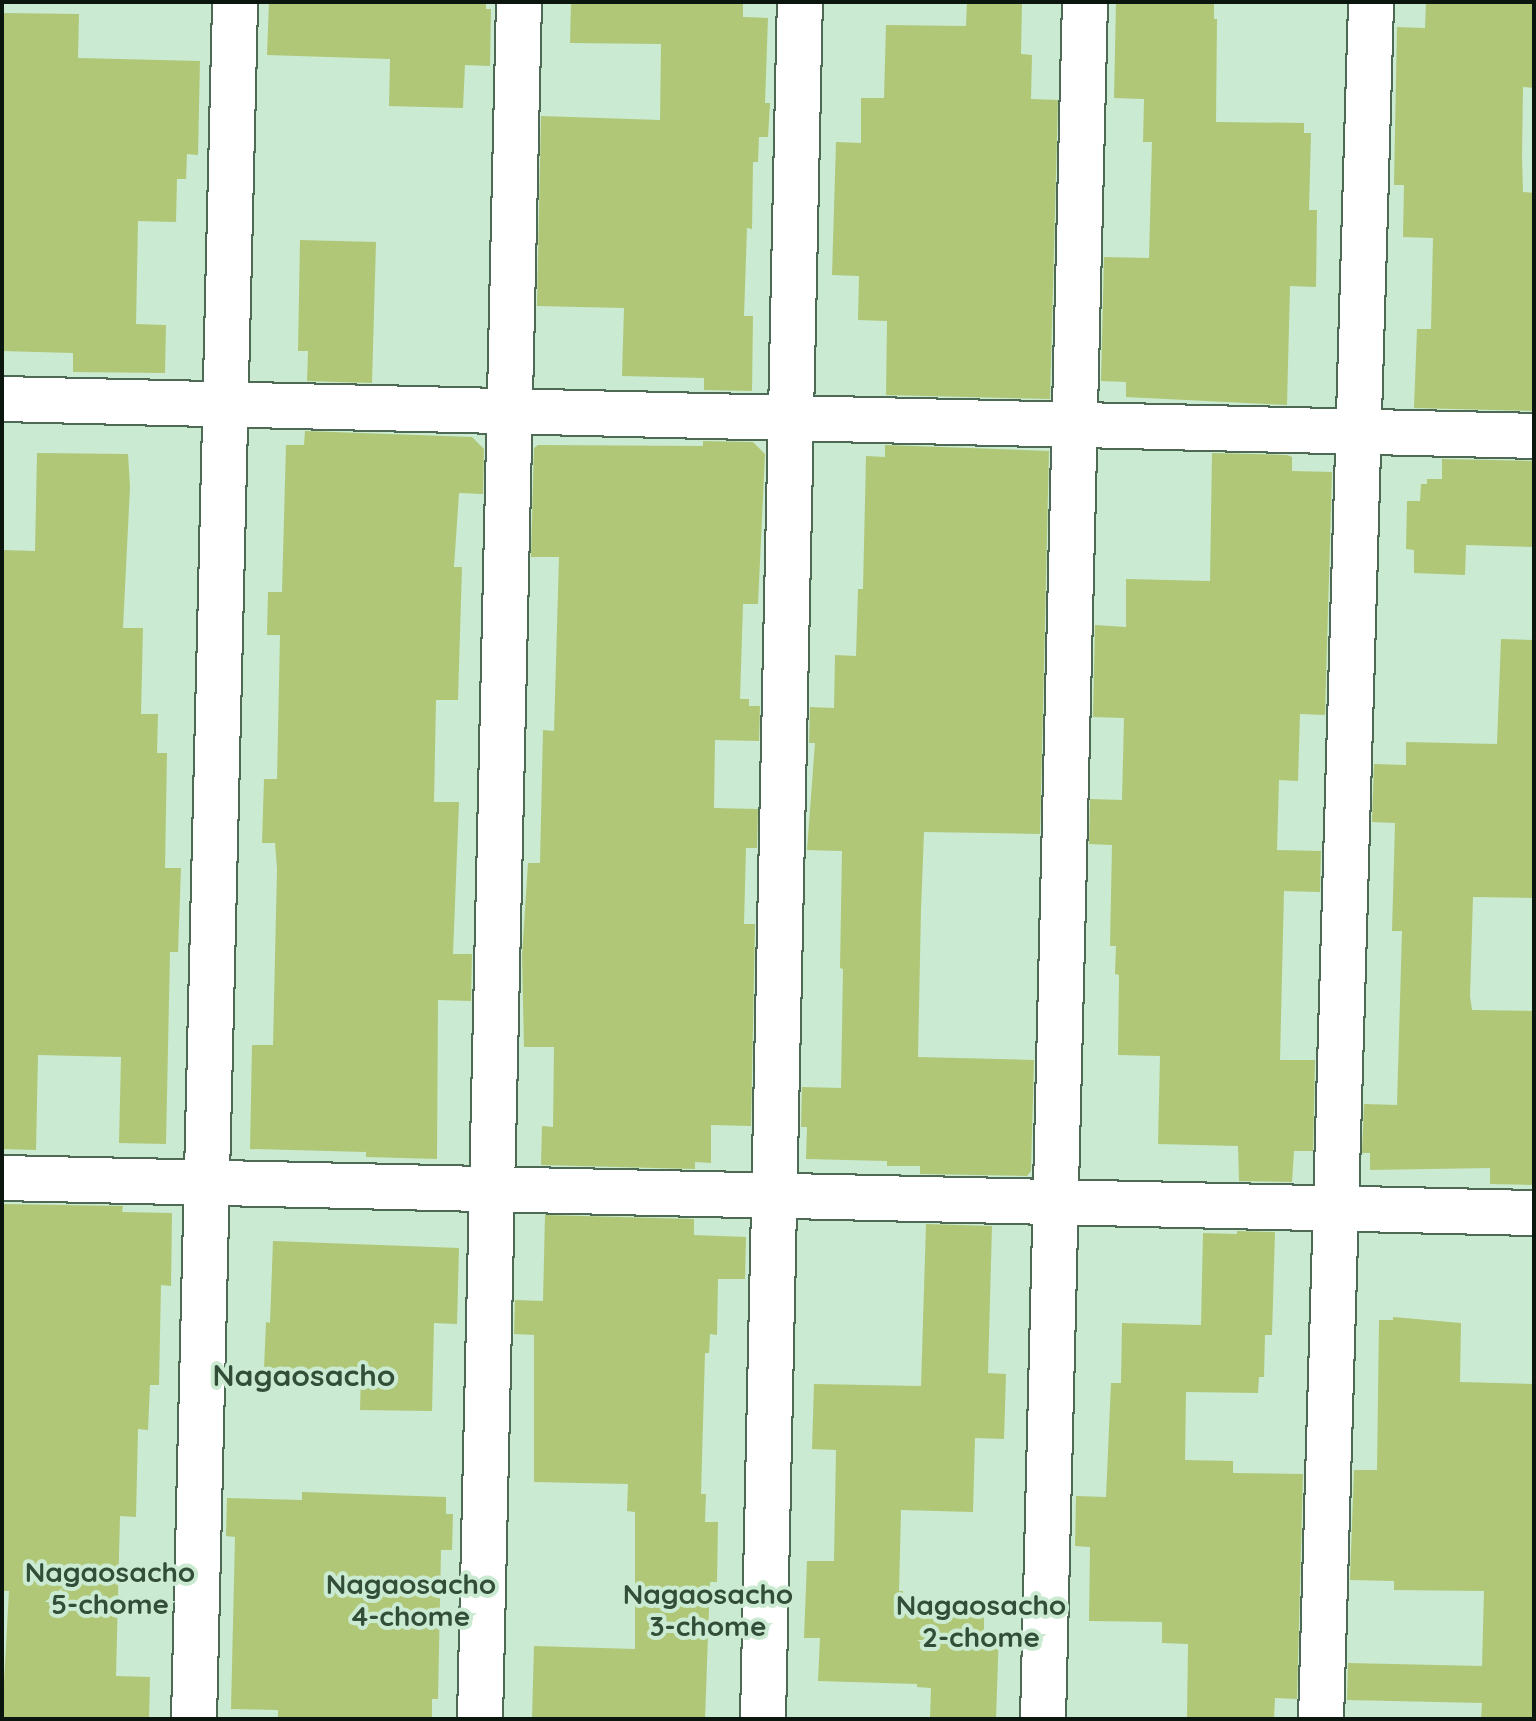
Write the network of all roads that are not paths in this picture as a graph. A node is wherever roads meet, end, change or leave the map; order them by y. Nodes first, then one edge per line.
1 (235, 2) edge
2 (519, 2) edge
3 (800, 2) edge
4 (1085, 2) edge
5 (1371, 2) edge
6 (2, 399) edge
7 (226, 404) junction
8 (509, 411) junction
9 (791, 419) junction
10 (1074, 425) junction
11 (1358, 432) junction
12 (1534, 436) edge
13 (2, 1178) edge
14 (207, 1182) junction
15 (491, 1189) junction
16 (774, 1194) junction
17 (1056, 1200) junction
18 (1336, 1206) junction
19 (1534, 1213) edge
20 (194, 1719) edge
21 (480, 1719) edge
22 (763, 1719) edge
23 (1043, 1719) edge
24 (1321, 1719) edge

1 - 7 street
2 - 8 street
3 - 9 street
4 - 10 street
5 - 11 street
6 - 7 street
7 - 8 street
7 - 14 street
8 - 9 street
8 - 15 street
9 - 10 street
9 - 16 street
10 - 11 street
10 - 17 street
11 - 12 street
11 - 18 street
13 - 14 street
14 - 15 street
14 - 20 street
15 - 16 street
15 - 21 street
16 - 17 street
16 - 22 street
17 - 18 street
17 - 23 street
18 - 19 street
18 - 24 street

